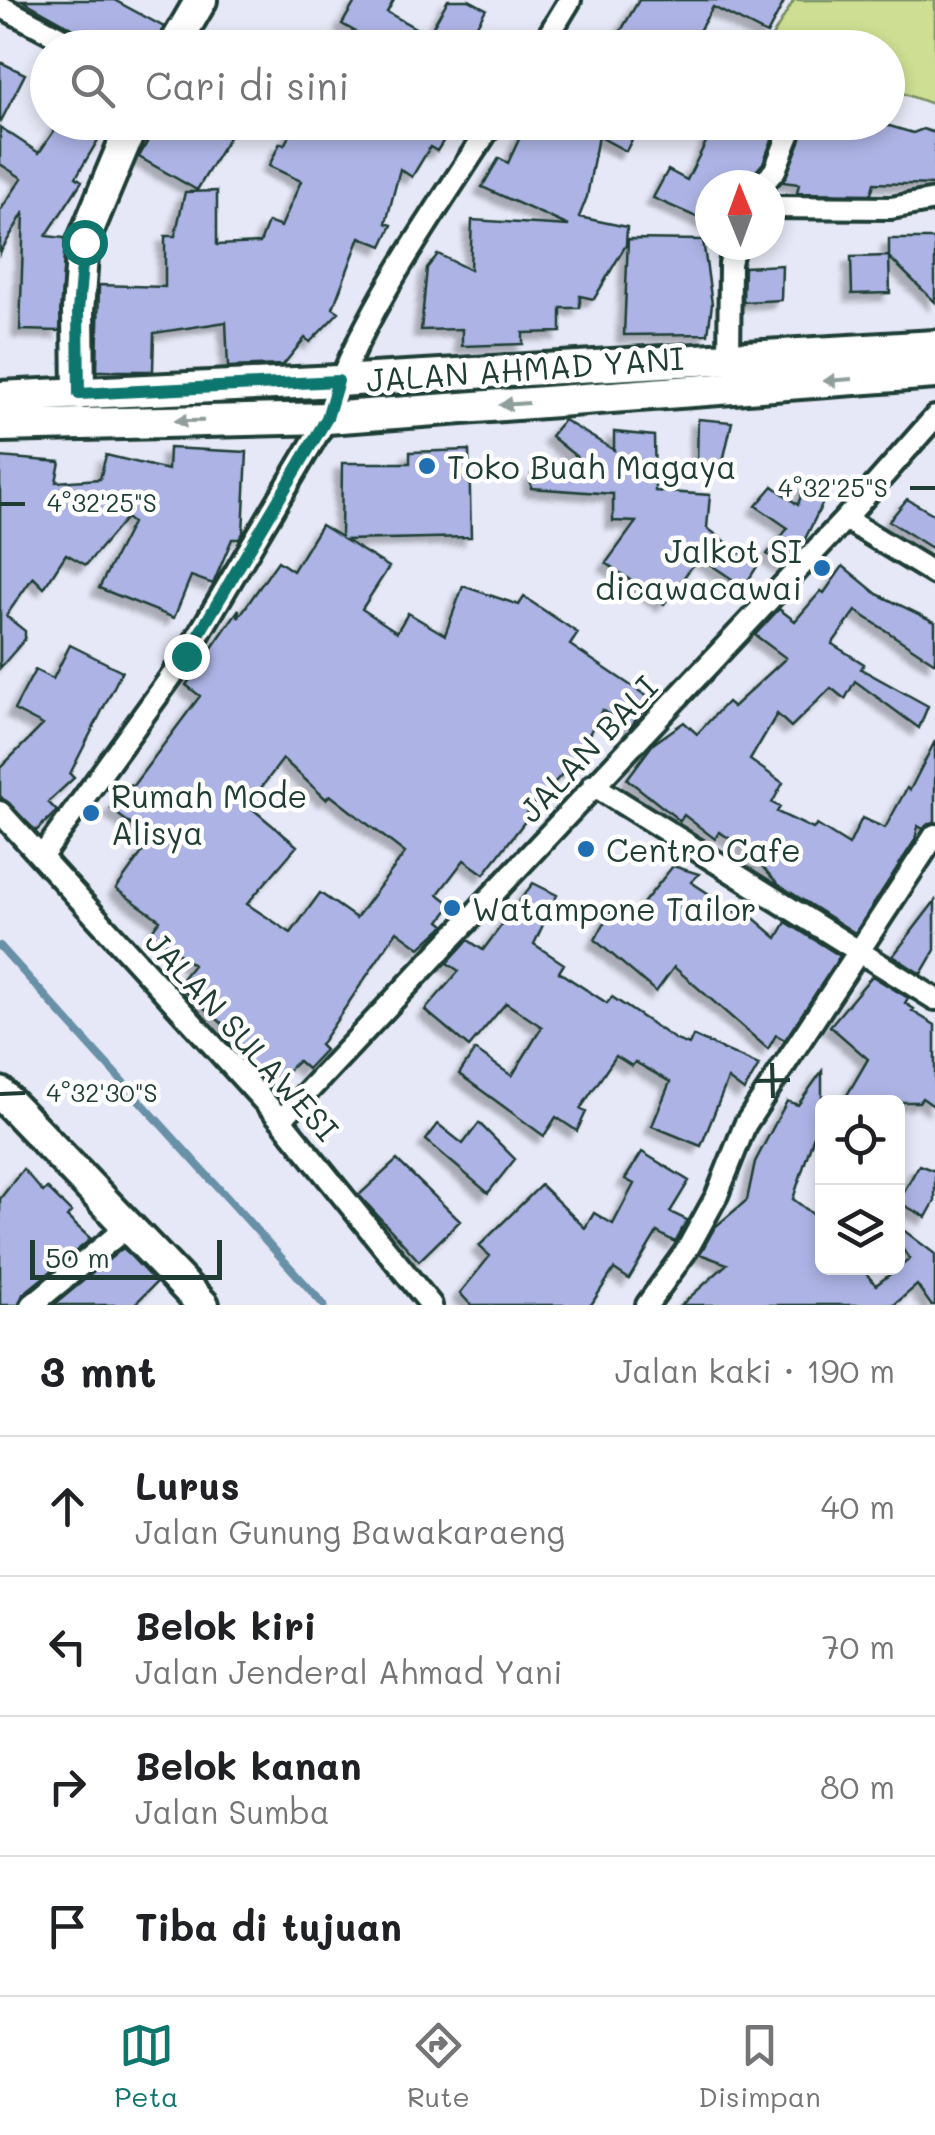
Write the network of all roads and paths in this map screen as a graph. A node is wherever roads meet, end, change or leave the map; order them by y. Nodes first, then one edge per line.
1 (201, 0) edge
2 (570, 0) edge
3 (0, 6) edge
4 (46, 30) edge
5 (184, 30) edge
6 (552, 30) edge
7 (126, 140) edge
8 (482, 140) edge
9 (787, 140) edge
10 (775, 170) edge
11 (935, 200) edge
12 (785, 207) edge
13 (731, 260) edge
14 (935, 346) edge
15 (729, 358) junction
16 (935, 373) edge
17 (338, 381) junction
18 (79, 394) junction
19 (0, 397) edge
20 (935, 416) edge
21 (327, 418) junction
22 (0, 426) edge
23 (845, 519) junction
24 (935, 574) edge
25 (594, 785) junction
26 (0, 812) edge
27 (935, 835) edge
28 (42, 856) junction
29 (858, 948) junction
30 (935, 999) edge
31 (0, 1093) edge
32 (281, 1120) junction
33 (128, 1227) junction
34 (32, 1305) edge
35 (203, 1305) edge
36 (432, 1305) edge
37 (647, 1305) edge

1 - 5 main road
2 - 6 street
3 - 4 street
7 - 18 main road
8 - 17 street
9 - 10 street
11 - 12 street
13 - 15 street
14 - 15 main road
15 - 17 main road
16 -> 21 main road, JALAN AHMAD YANI
17 - 18 main road
17 - 21 street
18 - 19 main road
20 - 23 street, JALAN BALI
21 -> 22 main road, JALAN AHMAD YANI
21 - 28 street
23 - 24 street
23 - 25 street, JALAN BALI
25 - 29 street
25 - 32 street, JALAN BALI
26 - 28 street, JALAN SULAWESI
27 - 29 street
28 - 32 street, JALAN SULAWESI
29 - 30 street
29 - 37 street
31 - 33 main road
32 - 36 street, JALAN SULAWESI
33 - 34 street
33 - 35 main road

